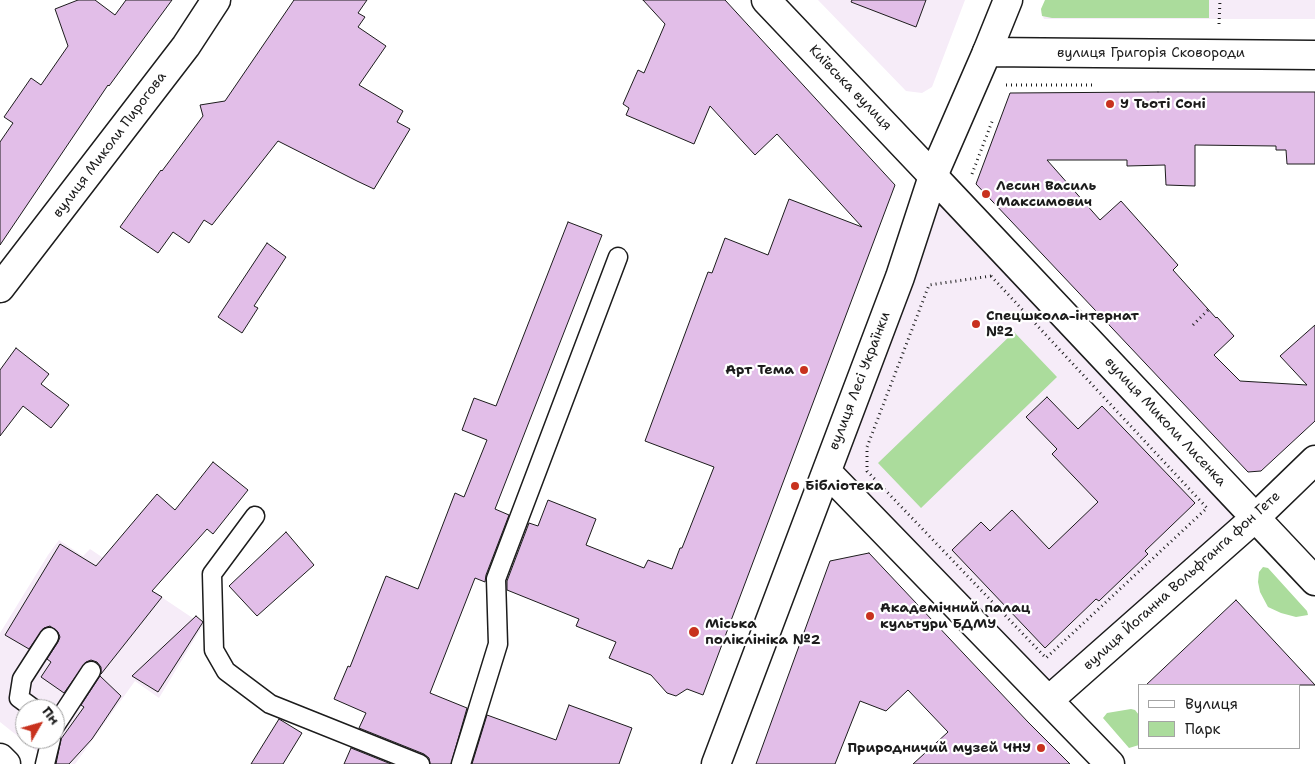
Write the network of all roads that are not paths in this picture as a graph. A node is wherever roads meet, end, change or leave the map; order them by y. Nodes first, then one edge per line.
1 (216, 0) edge
2 (766, 0) edge
3 (1008, 0) edge
4 (987, 52) junction
5 (1315, 55) edge
6 (934, 176) junction
7 (618, 257) dead end
8 (0, 288) edge
9 (1315, 460) edge
10 (826, 472) junction
11 (255, 516) dead end
12 (1254, 518) junction
13 (1315, 581) edge
14 (49, 637) dead end
15 (91, 672) dead end
16 (20, 699) edge
17 (1049, 700) junction
18 (65, 710) edge
19 (49, 749) edge
20 (0, 758) edge
21 (6, 764) edge
22 (45, 764) edge
23 (420, 764) edge
24 (461, 764) edge
25 (716, 764) edge
26 (1110, 764) edge

1 - 8 street, вулиця Миколи Пирогова
2 - 6 street, Київська вулиця
3 - 4 street, вулиця Лесі Українки
4 - 5 street, вулиця Григорія Сковороди
4 - 6 street, вулиця Лесі Українки
6 - 10 street, вулиця Лесі Українки
6 - 12 street, вулиця Миколи Лисенка
7 - 24 lane
9 - 12 street, вулиця Йоганна Вольфганга фон Гете
10 - 17 street
10 - 25 street, вулиця Лесі Українки
11 - 23 lane
12 - 13 street, вулиця Миколи Лисенка
12 - 17 street, вулиця Йоганна Вольфганга фон Гете
14 - 16 lane
15 - 18 lane
17 - 26 street
19 - 22 lane
20 - 21 street

